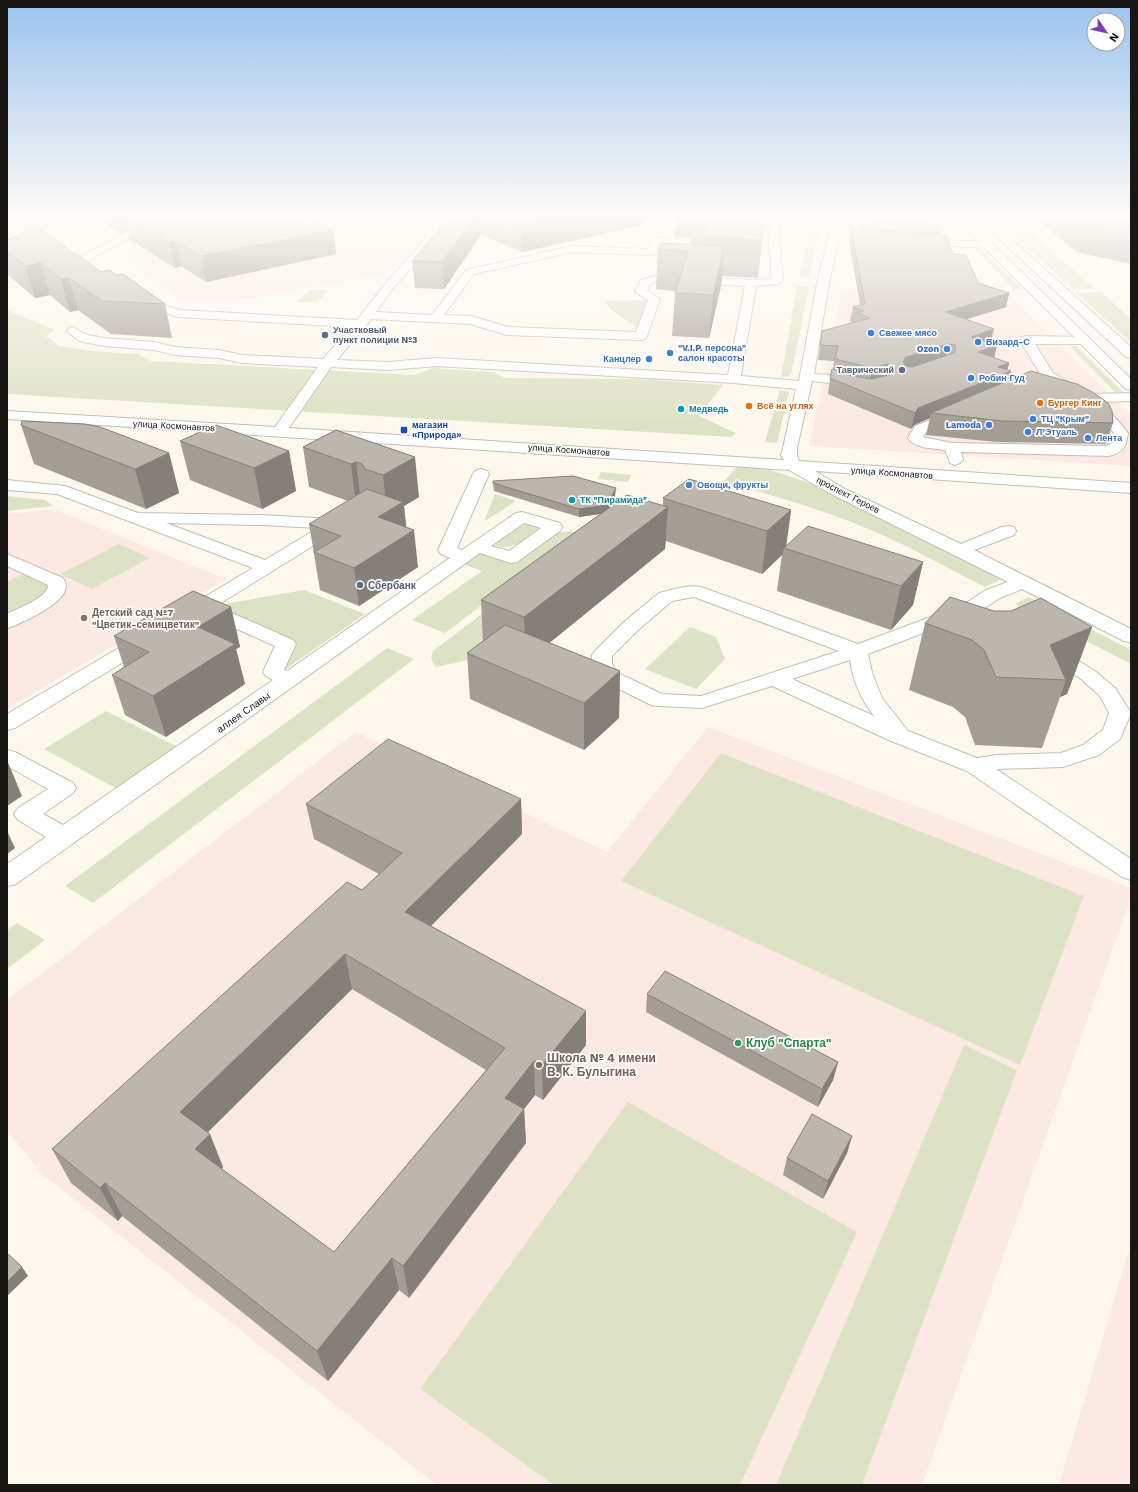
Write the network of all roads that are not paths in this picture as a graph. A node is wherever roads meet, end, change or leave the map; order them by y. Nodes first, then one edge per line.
1 (389, 286) edge
2 (460, 286) edge
3 (644, 286) edge
4 (751, 286) edge
5 (823, 286) edge
6 (1029, 286) edge
7 (1057, 286) edge
8 (128, 295) edge
9 (368, 315) junction
10 (436, 318) junction
11 (360, 324) junction
12 (73, 331) dead end
13 (1084, 340) junction
14 (1131, 354) edge
15 (327, 363) junction
16 (1048, 376) junction
17 (734, 379) junction
18 (806, 382) junction
19 (1033, 382) edge
20 (1131, 386) edge
21 (869, 389) edge
22 (1131, 397) edge
23 (1086, 398) junction
24 (970, 409) edge
25 (7, 415) edge
26 (279, 432) junction
27 (952, 447) junction
28 (794, 466) junction
29 (481, 474) dead end
30 (958, 477) junction
31 (7, 485) edge
32 (1131, 488) edge
33 (354, 513) edge
34 (136, 518) junction
35 (336, 524) junction
36 (1008, 531) dead end
37 (960, 550) junction
38 (7, 559) edge
39 (267, 567) junction
40 (1023, 582) junction
41 (202, 606) junction
42 (970, 609) junction
43 (991, 620) edge
44 (7, 622) edge
45 (1131, 637) edge
46 (1033, 642) edge
47 (858, 651) junction
48 (772, 678) junction
49 (289, 680) junction
50 (7, 723) edge
51 (899, 736) junction
52 (7, 757) edge
53 (975, 766) junction
54 (64, 837) junction
55 (1131, 870) edge
56 (7, 877) edge

1 - 9 street
2 - 10 street
3 - 10 street
4 - 17 street
5 - 18 street
6 - 13 street
7 - 14 street
8 - 11 street
9 - 10 street
9 - 11 street
11 - 15 street
12 - 15 street
13 - 16 street
13 - 20 street
15 - 17 street
15 - 26 street
16 - 19 street
16 - 23 street
17 - 18 street
18 - 21 street
18 - 28 street
22 - 23 street
23 - 27 street
24 - 27 street
25 - 26 street, улица Космонавтов
26 - 28 street, улица Космонавтов
27 - 30 street
28 - 30 street, улица Космонавтов
28 - 37 street, проспект Героев
29 - 49 street, аллея Славы
30 - 32 street, улица Космонавтов
31 - 34 street
33 - 35 street
34 - 35 street
34 - 39 street
35 - 39 street
36 - 37 street
37 - 40 street, проспект Героев
38 - 44 street
39 - 41 street
40 - 42 street
40 - 45 street, проспект Героев
41 - 49 street
41 - 50 street
42 - 43 street
42 - 47 street
46 - 53 street
47 - 48 street
47 - 48 street
47 - 51 street
48 - 51 street
49 - 54 street, аллея Славы
51 - 53 street
52 - 54 street
53 - 55 street
54 - 56 street, аллея Славы

